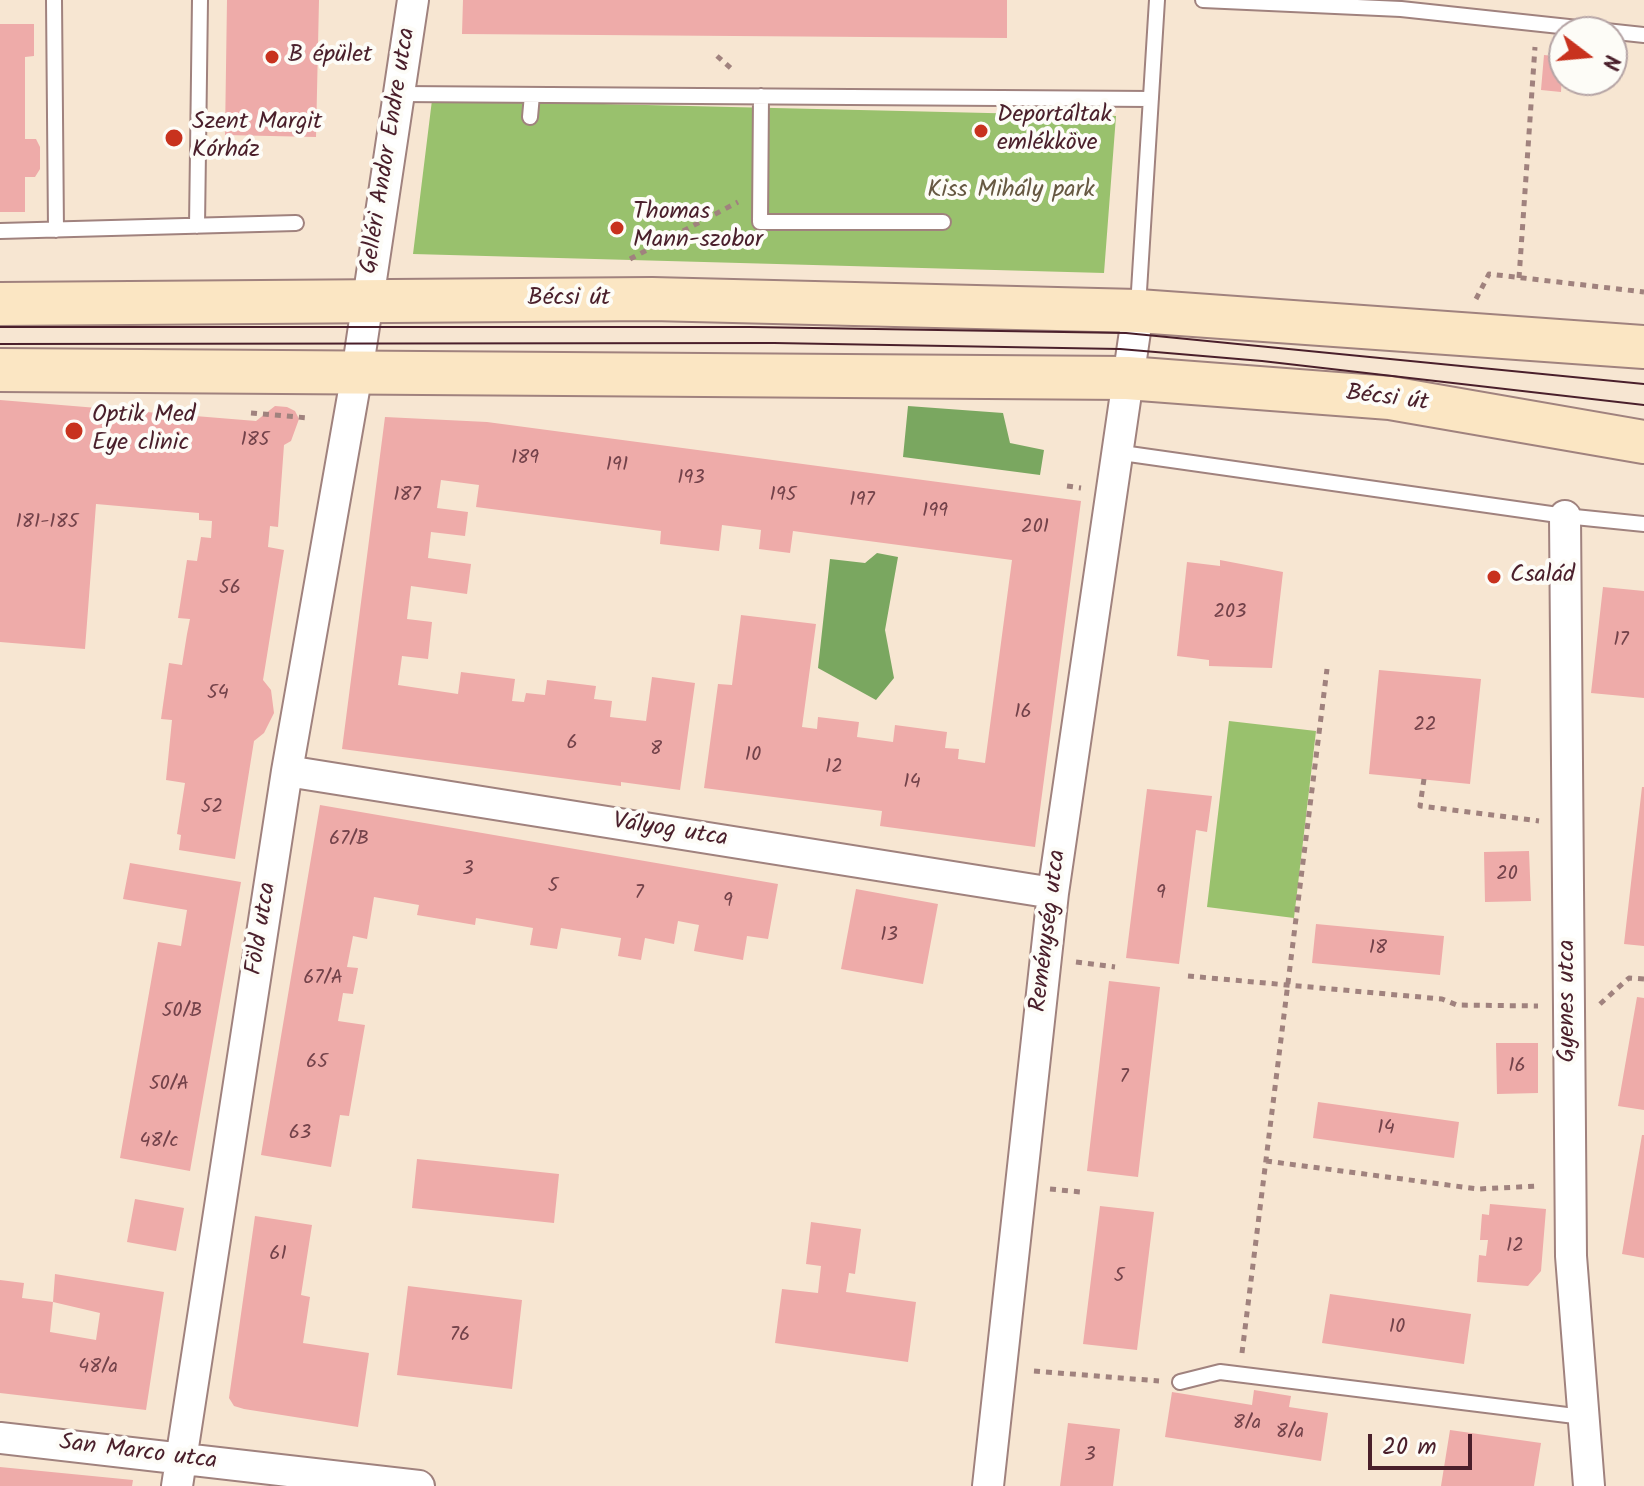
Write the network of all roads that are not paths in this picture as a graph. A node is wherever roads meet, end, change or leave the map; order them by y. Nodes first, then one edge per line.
1 (54, 0) edge
2 (200, 0) edge
3 (413, 0) edge
4 (1157, 0) edge
5 (1203, 0) edge
6 (1644, 35) edge
7 (399, 94) junction
8 (532, 95) junction
9 (761, 96) junction
10 (1151, 99) junction
11 (530, 117) dead end
12 (943, 222) dead end
13 (296, 223) dead end
14 (197, 226) junction
15 (56, 230) junction
16 (0, 231) edge
17 (367, 301) junction
18 (0, 304) edge
19 (1138, 311) junction
20 (1644, 347) edge
21 (0, 370) edge
22 (357, 373) junction
23 (1127, 378) junction
24 (1644, 442) edge
25 (1115, 452) junction
26 (1565, 516) junction
27 (1644, 524) edge
28 (287, 771) junction
29 (1053, 893) junction
30 (1180, 1382) road end
31 (1583, 1417) junction
32 (0, 1438) edge
33 (179, 1473) edge
34 (419, 1486) edge
35 (988, 1486) edge
36 (1589, 1486) edge

1 - 15 lane
2 - 14 lane
3 - 7 street, Gelléri Andor Endre utca
4 - 10 lane
5 - 6 lane
7 - 8 lane
7 - 17 street, Gelléri Andor Endre utca
8 - 9 lane
8 - 11 lane
9 - 10 lane
9 - 12 lane
10 - 19 lane
13 - 14 lane
14 - 15 lane
15 - 16 lane
17 - 18 main road, Bécsi út
17 - 19 main road, Bécsi út
17 - 22 street, Gelléri Andor Endre utca
19 - 20 main road, Bécsi út
19 - 23 street
21 - 22 main road, Bécsi út
22 - 23 main road, Bécsi út
22 - 28 street, Föld utca
23 - 24 main road, Bécsi út
23 - 25 street, Reménység utca
25 - 26 lane
25 - 29 street, Reménység utca
26 - 27 lane
26 - 31 street, Gyenes utca
28 - 29 street, Vályog utca
28 - 33 street, Föld utca
29 - 35 street, Reménység utca
30 - 31 lane
31 - 36 street, Gyenes utca
32 - 33 street, San Marco utca
33 - 34 street, San Marco utca

